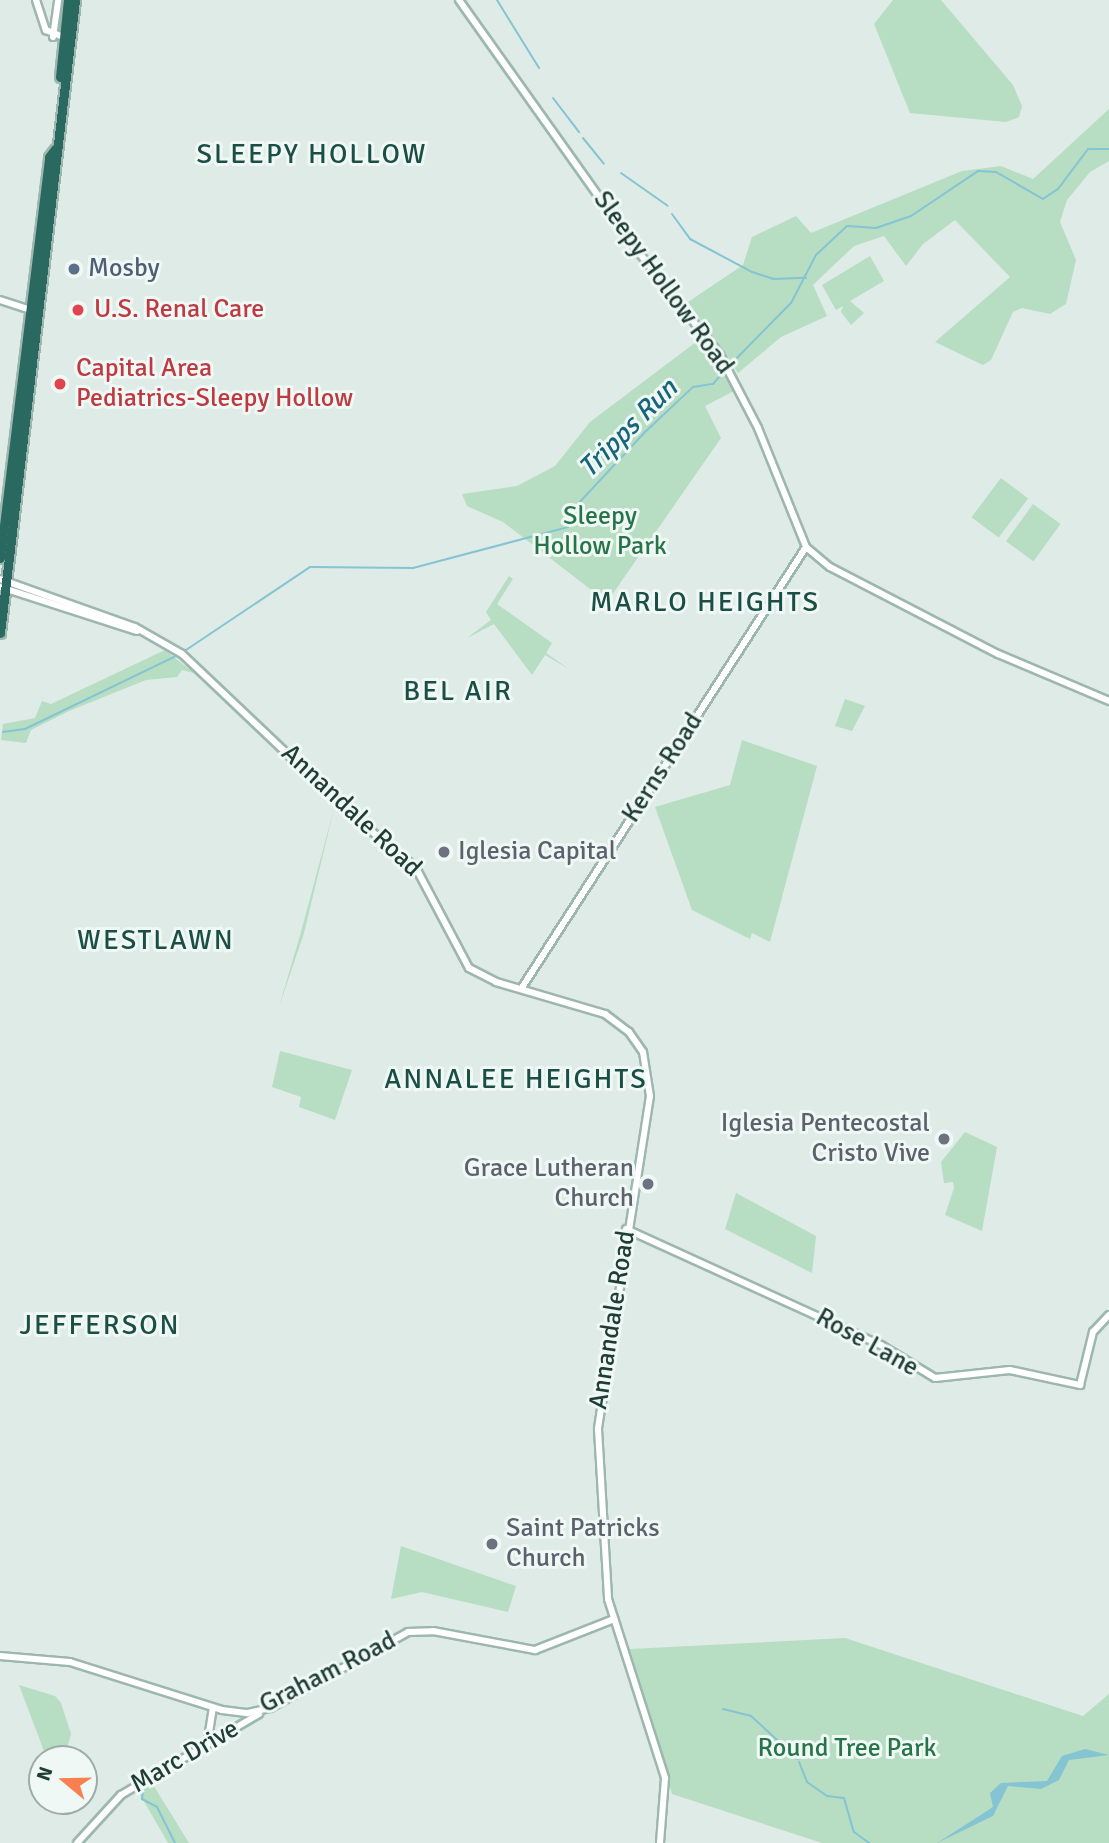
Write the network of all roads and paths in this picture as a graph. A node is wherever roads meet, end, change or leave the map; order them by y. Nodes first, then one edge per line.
1 (36, 0) edge
2 (58, 0) edge
3 (68, 0) edge
4 (75, 0) edge
5 (459, 0) edge
6 (40, 13) junction
7 (56, 15) junction
8 (62, 38) junction
9 (0, 300) edge
10 (34, 311) junction
11 (806, 547) junction
12 (0, 558) edge
13 (3, 584) edge
14 (0, 634) edge
15 (1109, 701) edge
16 (521, 989) junction
17 (626, 1229) junction
18 (1109, 1315) edge
19 (614, 1619) junction
20 (0, 1656) edge
21 (213, 1707) junction
22 (270, 1708) junction
23 (207, 1745) junction
24 (77, 1843) edge
25 (660, 1843) edge

1 - 6 main road
2 - 7 main road
3 - 8 highway
4 - 8 highway
5 - 11 main road, Sleepy Hollow Road
6 - 7 main road
6 - 8 main road
7 - 8 main road
8 - 10 highway
9 - 10 main road
10 - 12 highway
10 - 13 highway
11 - 15 main road, Sleepy Hollow Road
11 - 16 main road, Kerns Road
13 - 14 highway
13 - 16 main road, Annandale Road
16 - 17 main road, Annandale Road
17 - 18 main road, Rose Lane
17 - 19 main road, Annandale Road
19 - 22 main road, Graham Road
19 - 25 main road, Annandale Road
20 - 21 main road, Graham Road
21 - 22 main road, Graham Road
21 - 23 main road
22 - 23 main road, Marc Drive
23 - 24 main road, Marc Drive

